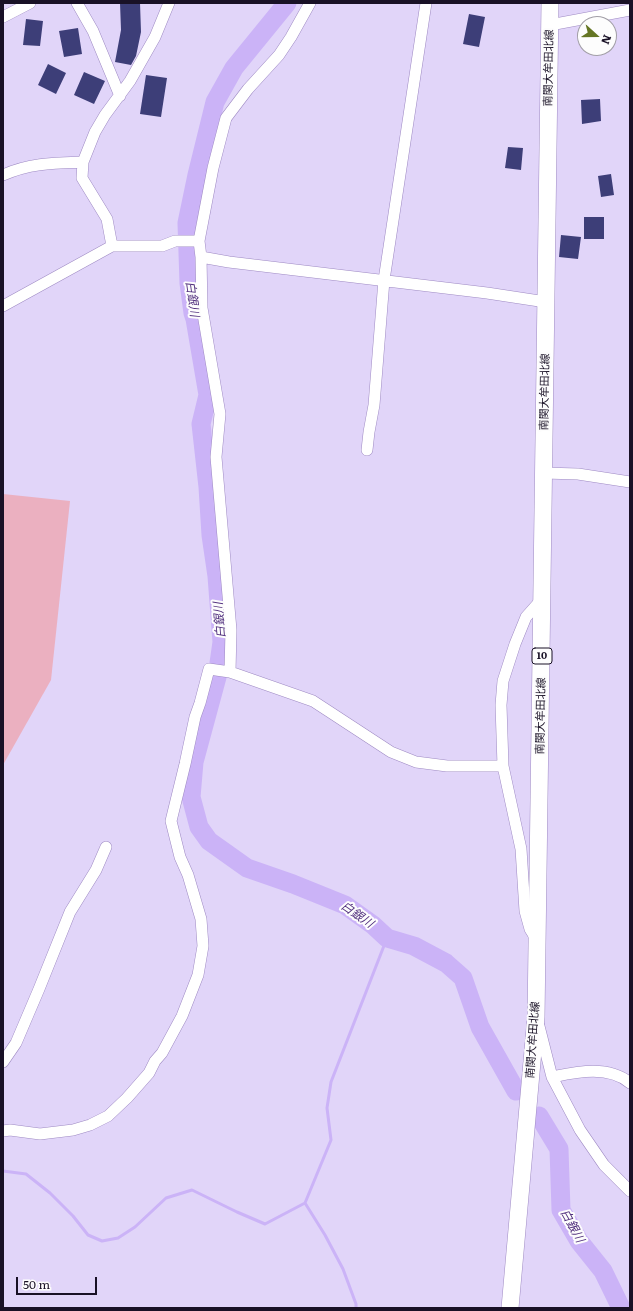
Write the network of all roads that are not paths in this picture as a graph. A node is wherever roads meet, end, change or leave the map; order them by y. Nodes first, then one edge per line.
1 (30, 3) edge
2 (77, 3) edge
3 (169, 3) edge
4 (310, 3) edge
5 (426, 3) edge
6 (550, 3) edge
7 (630, 10) edge
8 (3, 17) edge
9 (550, 25) junction
10 (120, 96) junction
11 (84, 162) junction
12 (3, 175) edge
13 (199, 241) junction
14 (112, 246) junction
15 (201, 257) junction
16 (384, 280) junction
17 (546, 302) junction
18 (3, 306) edge
19 (367, 450) dead end
20 (544, 473) junction
21 (630, 482) edge
22 (543, 598) junction
23 (227, 671) junction
24 (503, 766) junction
25 (106, 847) dead end
26 (538, 943) junction
27 (536, 1018) junction
28 (3, 1062) edge
29 (552, 1077) junction
30 (630, 1083) edge
31 (3, 1131) edge
32 (630, 1191) edge
33 (510, 1308) edge

1 - 8 street
2 - 10 street
3 - 10 street
4 - 13 street
5 - 16 street
6 - 9 main road, 南関大牟田北線 / 10
7 - 9 street
9 - 17 main road, 南関大牟田北線 / 10
10 - 11 street
11 - 12 street
11 - 14 street
13 - 14 street
13 - 15 street
14 - 18 street
15 - 16 street
15 - 23 street
16 - 17 street
16 - 19 street
17 - 20 main road, 南関大牟田北線 / 10
20 - 21 street
20 - 22 main road, 南関大牟田北線 / 10
22 - 24 street
22 - 26 main road, 南関大牟田北線 / 10
23 - 24 street
23 - 31 street
24 - 26 street
25 - 28 street
26 - 27 main road, 南関大牟田北線 / 10
27 - 29 street
27 - 33 main road, 南関大牟田北線 / 10
29 - 30 street
29 - 32 street

